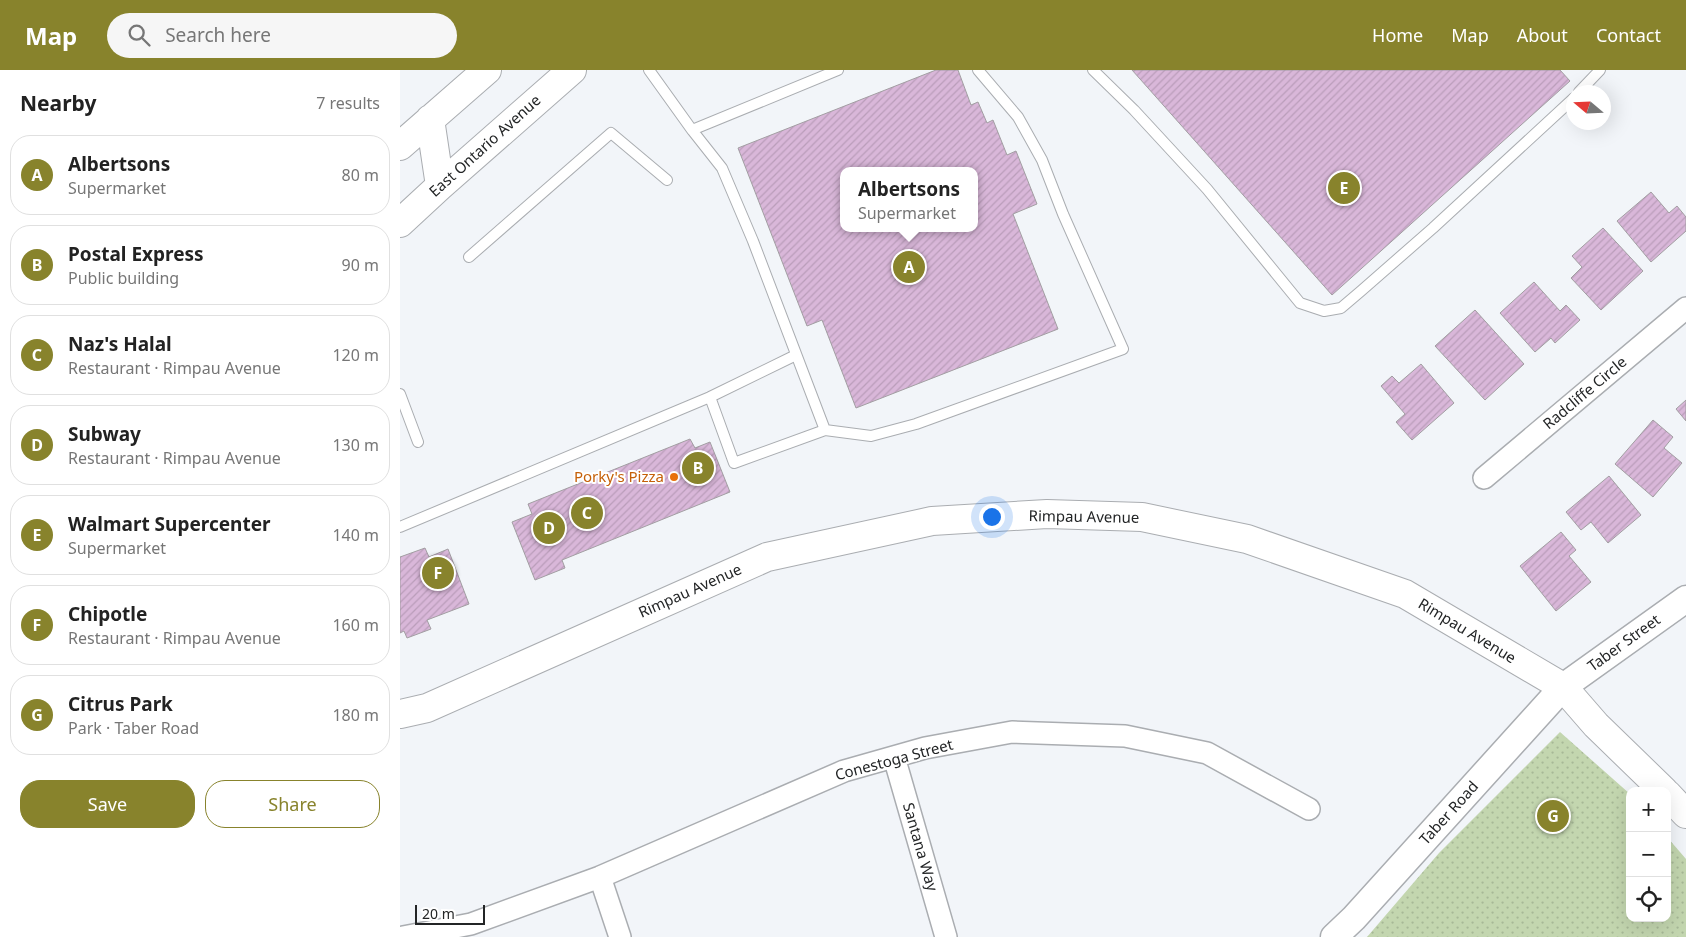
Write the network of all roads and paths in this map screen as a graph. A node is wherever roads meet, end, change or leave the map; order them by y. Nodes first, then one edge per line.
1 (487, 70) edge
2 (572, 70) edge
3 (649, 70) edge
4 (838, 70) edge
5 (978, 70) edge
6 (1093, 70) edge
7 (1600, 70) edge
8 (1586, 85) edge
9 (1566, 105) edge
10 (430, 119) junction
11 (692, 130) junction
12 (400, 146) edge
13 (667, 180) dead end
14 (440, 186) junction
15 (400, 223) edge
16 (469, 257) dead end
17 (1686, 308) edge
18 (796, 356) junction
19 (400, 394) edge
20 (710, 396) junction
21 (825, 430) junction
22 (418, 442) dead end
23 (1484, 478) dead end
24 (400, 528) edge
25 (1686, 599) edge
26 (1562, 687) junction
27 (400, 714) edge
28 (894, 757) junction
29 (1660, 787) edge
30 (1671, 798) edge
31 (1309, 809) dead end
32 (1686, 814) edge
33 (600, 878) junction
34 (403, 937) edge
35 (620, 937) edge
36 (946, 937) edge
37 (1334, 937) edge

1 - 10 main road
2 - 14 main road, East Ontario Avenue
3 - 11 lane
4 - 11 lane
5 - 21 lane
6 - 9 lane
7 - 8 lane
10 - 12 main road
10 - 14 main road
11 - 18 lane
13 - 16 lane
14 - 15 main road, East Ontario Avenue
17 - 23 street, Radcliffe Circle
18 - 20 lane
18 - 21 lane
19 - 22 lane
20 - 21 lane
20 - 24 lane
25 - 26 street, Taber Street
26 - 27 main road, Rimpau Avenue
26 - 29 main road, Rimpau Avenue
26 - 37 street, Taber Road
28 - 31 street, Conestoga Street
28 - 33 street, Conestoga Street
28 - 36 street, Santana Way
30 - 32 main road
33 - 34 street, Conestoga Street
33 - 35 street

